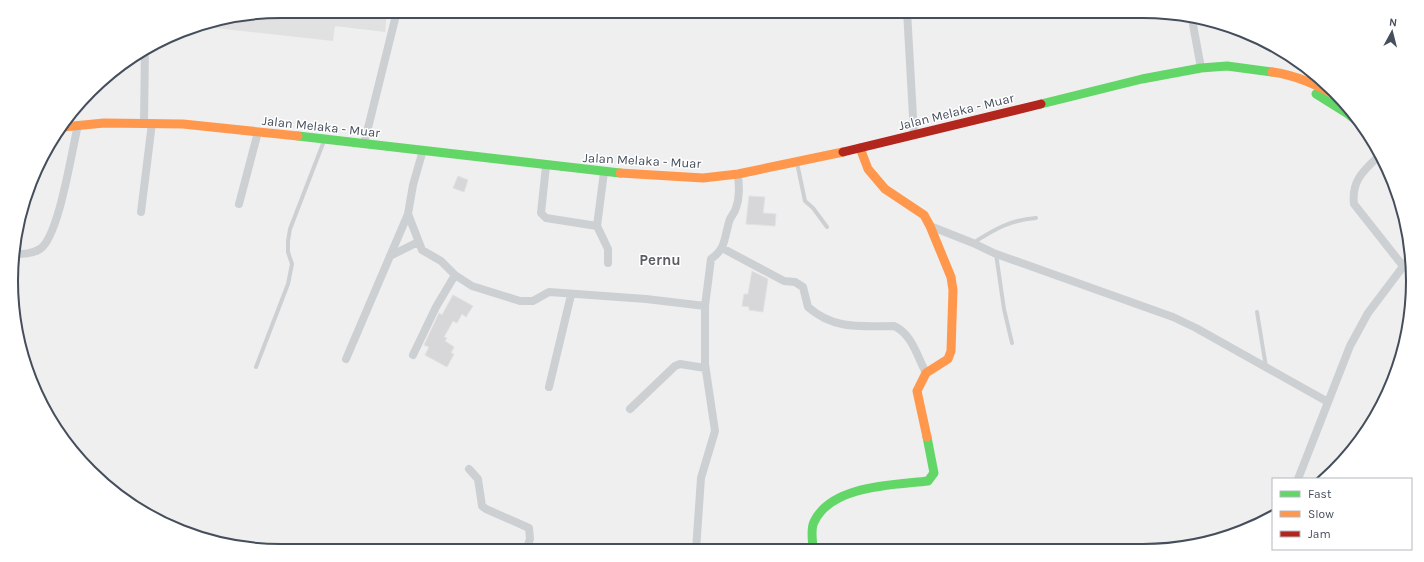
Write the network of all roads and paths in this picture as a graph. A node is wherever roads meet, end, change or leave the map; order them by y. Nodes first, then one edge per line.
1 (395, 18) edge
2 (907, 18) edge
3 (1193, 23) edge
4 (145, 55) edge
5 (1201, 68) junction
6 (1258, 69) junction
7 (1320, 87) edge
8 (1346, 114) edge
9 (148, 123) junction
10 (78, 125) junction
11 (68, 126) edge
12 (258, 132) junction
13 (914, 134) junction
14 (325, 139) junction
15 (364, 144) junction
16 (860, 148) junction
17 (422, 150) junction
18 (1376, 159) edge
19 (797, 163) junction
20 (546, 166) junction
21 (604, 172) junction
22 (738, 178) junction
23 (239, 204) dead end
24 (141, 212) dead end
25 (408, 214) junction
26 (1036, 218) dead end
27 (597, 226) junction
28 (930, 226) junction
29 (827, 227) dead end
30 (418, 242) junction
31 (973, 243) junction
32 (722, 248) junction
33 (20, 254) edge
34 (996, 254) junction
35 (1404, 254) edge
36 (390, 256) junction
37 (608, 263) dead end
38 (1405, 264) edge
39 (455, 275) junction
40 (571, 295) junction
41 (706, 306) junction
42 (1258, 312) dead end
43 (1012, 343) dead end
44 (413, 355) dead end
45 (346, 359) dead end
46 (256, 367) dead end
47 (1266, 367) junction
48 (705, 368) junction
49 (926, 373) junction
50 (549, 387) dead end
51 (1328, 402) junction
52 (630, 409) dead end
53 (469, 469) dead end
54 (1298, 478) edge
55 (528, 544) edge
56 (696, 544) edge
57 (813, 544) edge

1 - 15 street
2 - 13 street
3 - 5 street
4 - 9 street
5 - 6 main road, Jalan Melaka - Muar
5 - 13 main road, Jalan Melaka - Muar
6 - 7 main road, Jalan Melaka - Muar
6 - 8 main road, Jalan Melaka - Muar
9 - 10 main road, Jalan Melaka - Muar
9 - 12 main road, Jalan Melaka - Muar
9 - 24 street
10 - 11 main road, Jalan Melaka - Muar
10 - 33 street
12 - 14 main road, Jalan Melaka - Muar
12 - 23 street
13 - 16 main road, Jalan Melaka - Muar
14 - 15 main road, Jalan Melaka - Muar
14 - 46 lane
15 - 17 main road, Jalan Melaka - Muar
16 - 19 main road, Jalan Melaka - Muar
16 - 28 main road
17 - 20 main road, Jalan Melaka - Muar
17 - 25 street
18 - 35 street
19 - 22 main road, Jalan Melaka - Muar
19 - 29 lane
20 - 21 main road, Jalan Melaka - Muar
20 - 27 street
21 - 22 main road, Jalan Melaka - Muar
21 - 27 street
22 - 32 street
25 - 30 street
25 - 36 street
26 - 31 lane
27 - 37 street
28 - 31 street
28 - 49 main road
30 - 36 street
30 - 39 street
31 - 34 street
32 - 41 street
32 - 49 street
34 - 43 lane
34 - 47 street
36 - 45 street
38 - 51 street
39 - 40 street
39 - 44 street
40 - 41 street
40 - 50 street
41 - 48 street
42 - 47 lane
47 - 51 street
48 - 52 street
48 - 56 street
49 - 57 main road
51 - 54 street
53 - 55 street

